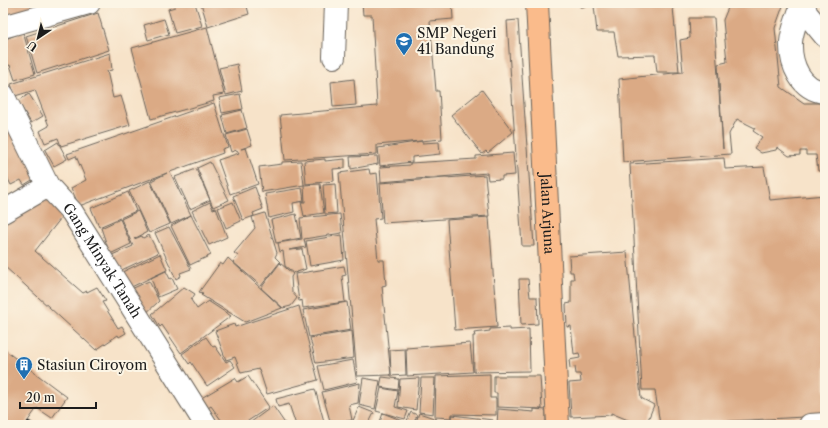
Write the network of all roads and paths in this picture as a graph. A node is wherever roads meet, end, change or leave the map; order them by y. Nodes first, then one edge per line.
1 (89, 3) edge
2 (336, 3) edge
3 (537, 3) edge
4 (803, 3) edge
5 (3, 27) edge
6 (825, 36) edge
7 (334, 57) dead end
8 (825, 92) edge
9 (3, 95) edge
10 (48, 186) junction
11 (3, 212) edge
12 (206, 425) edge
13 (558, 425) edge

1 - 5 street
2 - 7 street
3 - 13 main road, Jalan Arjuna
4 - 6 street
4 - 8 street
9 - 10 street, Gang Minyak Tanah
10 - 11 street
10 - 12 street, Gang Minyak Tanah

